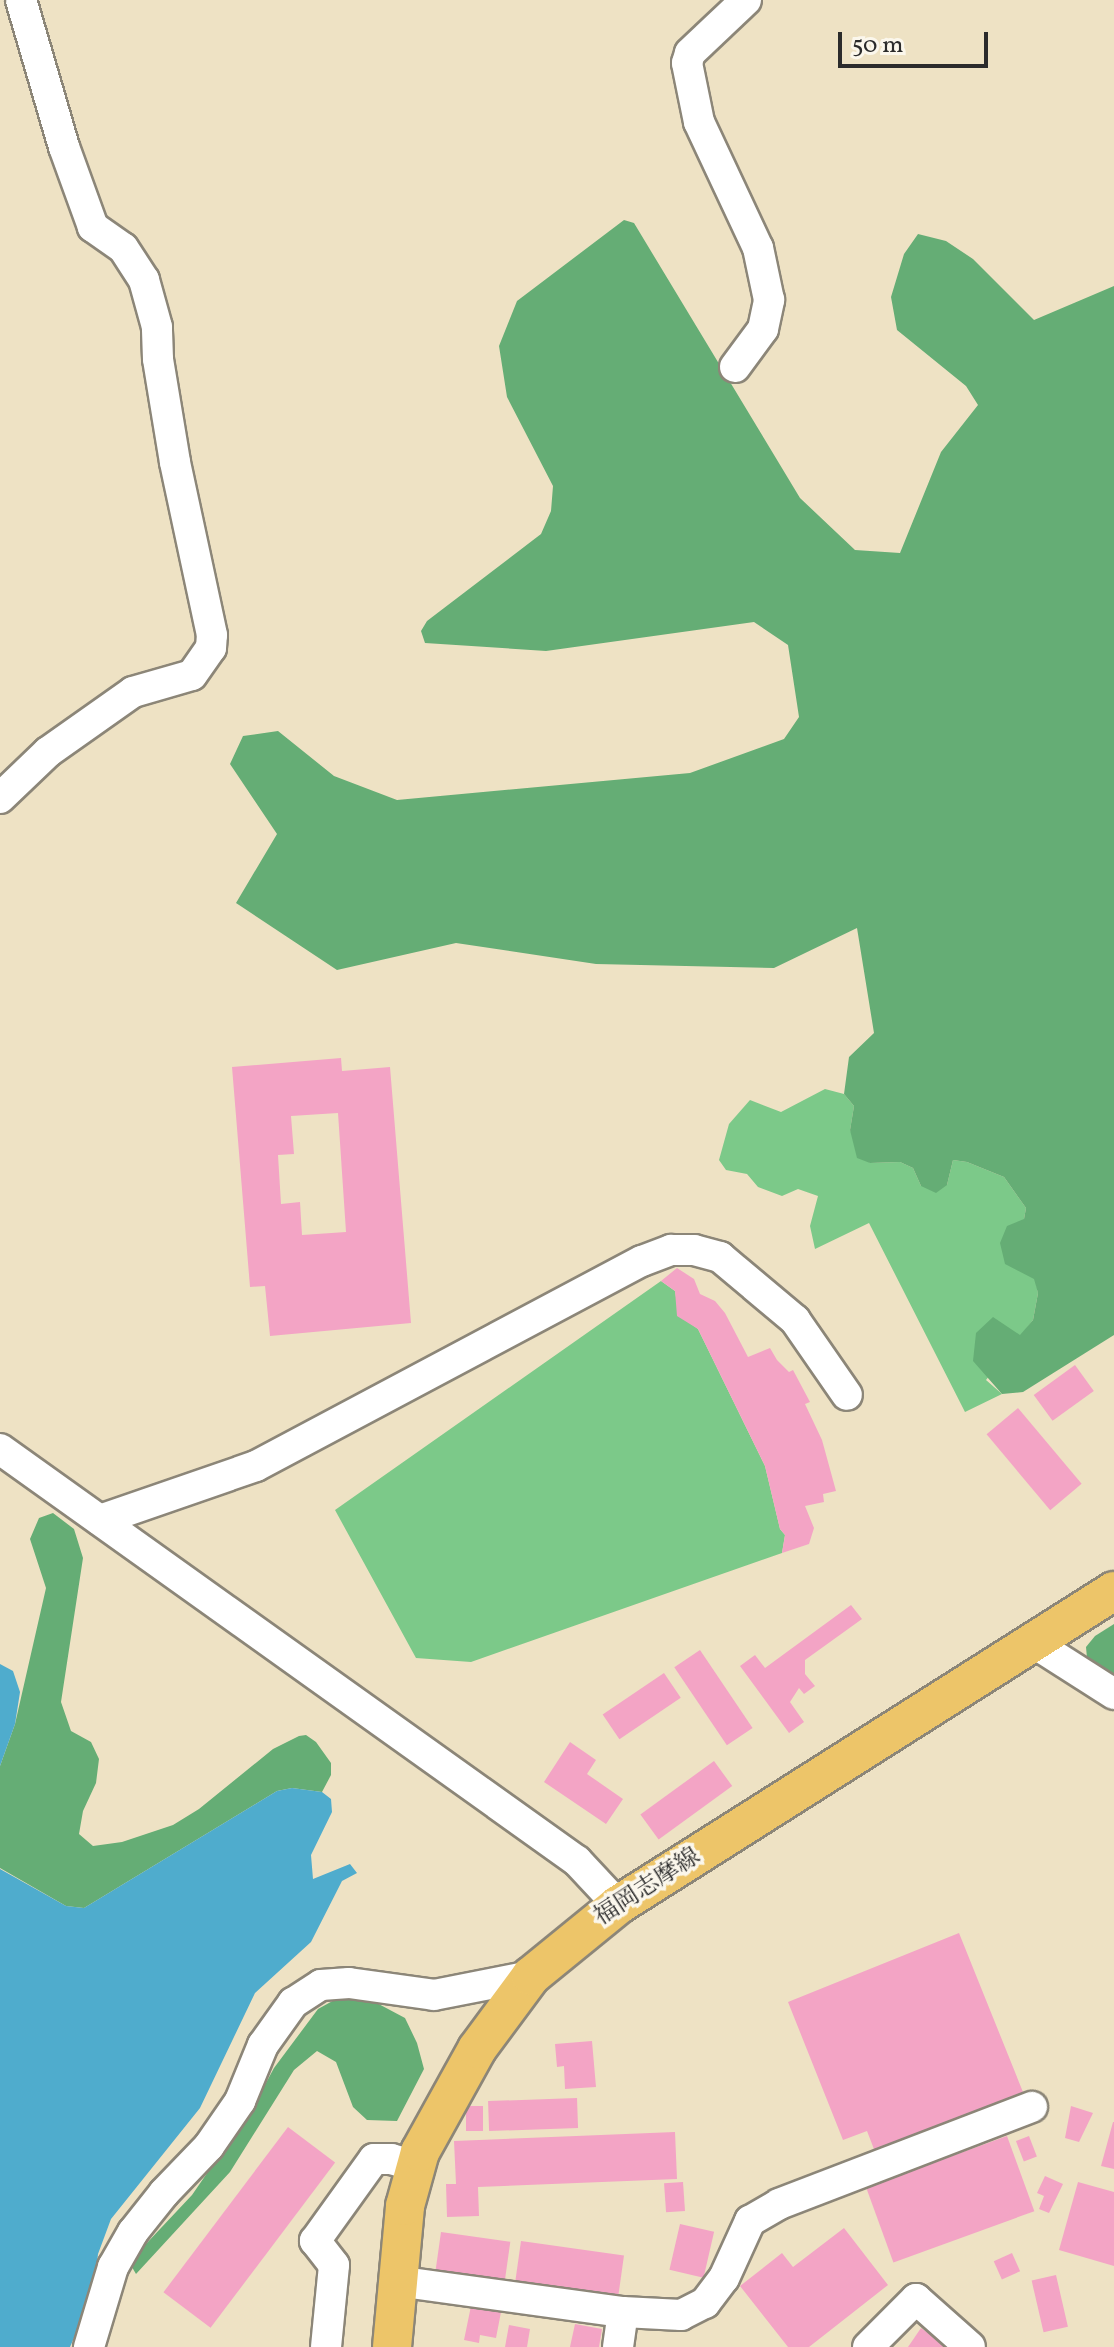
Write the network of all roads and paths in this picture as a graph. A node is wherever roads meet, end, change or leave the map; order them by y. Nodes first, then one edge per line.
1 (21, 0) edge
2 (746, 0) edge
3 (735, 367) dead end
4 (0, 798) edge
5 (847, 1395) dead end
6 (0, 1449) edge
7 (100, 1520) junction
8 (1114, 1591) edge
9 (1034, 1643) junction
10 (1114, 1694) edge
11 (618, 1905) junction
12 (531, 1976) junction
13 (1032, 2107) dead end
14 (416, 2166) junction
15 (396, 2281) junction
16 (623, 2312) junction
17 (89, 2347) edge
18 (326, 2347) edge
19 (392, 2347) edge
20 (618, 2347) edge
21 (868, 2347) edge
22 (970, 2347) edge

1 - 4 street
2 - 3 street
5 - 7 street
6 - 7 street
7 - 11 street
8 - 9 main road, 福岡志摩線
9 - 10 street
9 - 11 main road, 福岡志摩線
11 - 12 main road, 福岡志摩線
12 - 14 main road, 福岡志摩線
12 - 17 street
13 - 16 street
14 - 15 main road, 福岡志摩線
14 - 18 street
15 - 16 street
15 - 19 main road, 福岡志摩線
16 - 20 street
21 - 22 street

